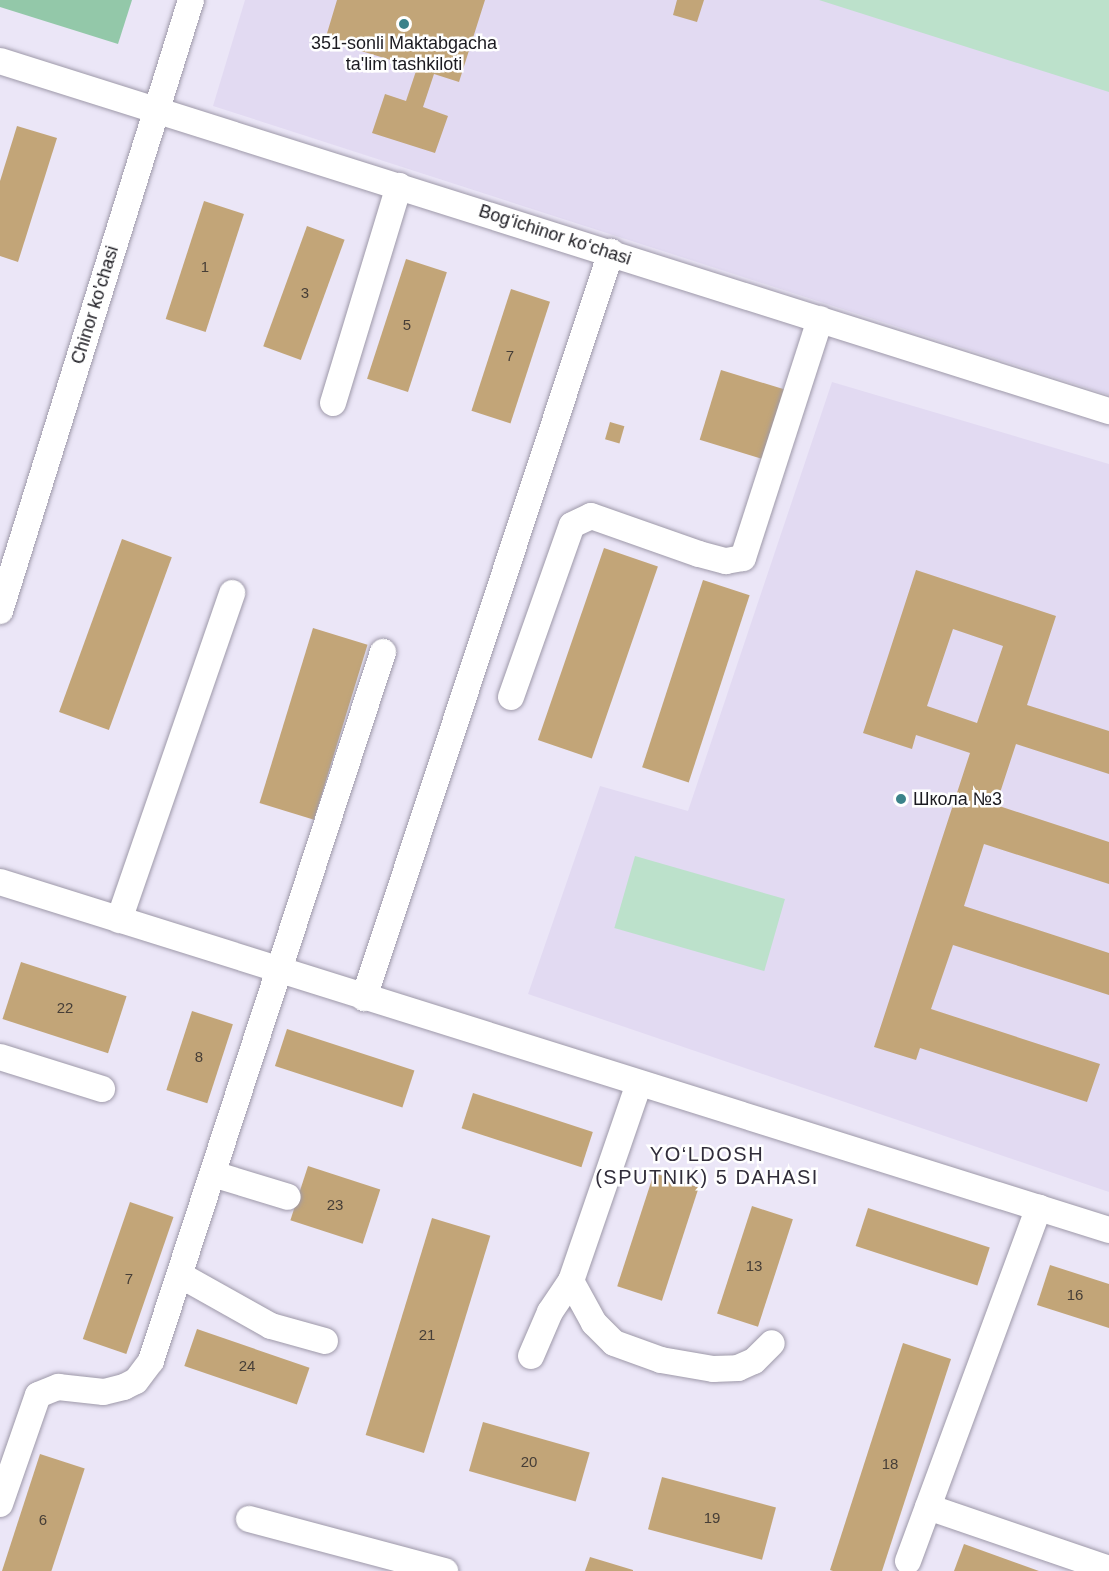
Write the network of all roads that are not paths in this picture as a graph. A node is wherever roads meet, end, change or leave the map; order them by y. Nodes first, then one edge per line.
1 (191, 0) edge
2 (0, 61) edge
3 (156, 110) junction
4 (399, 186) junction
5 (611, 252) junction
6 (820, 319) junction
7 (333, 403) dead end
8 (1109, 411) edge
9 (232, 592) dead end
10 (0, 611) edge
11 (383, 652) dead end
12 (511, 697) dead end
13 (0, 882) edge
14 (119, 920) junction
15 (279, 971) junction
16 (364, 998) junction
17 (0, 1057) edge
18 (639, 1084) junction
19 (102, 1089) dead end
20 (213, 1174) junction
21 (288, 1197) dead end
22 (1040, 1207) junction
23 (1109, 1230) edge
24 (180, 1275) junction
25 (571, 1281) junction
26 (326, 1341) dead end
27 (771, 1343) dead end
28 (531, 1356) dead end
29 (0, 1504) edge
30 (928, 1507) junction
31 (249, 1519) dead end
32 (908, 1561) dead end
33 (1109, 1569) edge
34 (445, 1571) edge

1 - 3 street, Chinor ko'chasi
2 - 3 street, Bogʻichinor koʻchasi
3 - 4 street, Bogʻichinor koʻchasi
3 - 10 street, Chinor ko'chasi
4 - 5 street, Bogʻichinor koʻchasi
4 - 7 street
5 - 6 street, Bogʻichinor koʻchasi
5 - 16 street
6 - 8 street, Bogʻichinor koʻchasi
6 - 12 street
9 - 14 street
11 - 15 street
13 - 14 street
14 - 15 street
15 - 16 street
15 - 20 street
16 - 18 street
17 - 19 street
18 - 22 street
18 - 25 street
20 - 21 street
20 - 24 street
22 - 23 street
22 - 30 street
24 - 26 street
24 - 29 street
25 - 27 street
25 - 28 street
30 - 32 street
30 - 33 street
31 - 34 street

